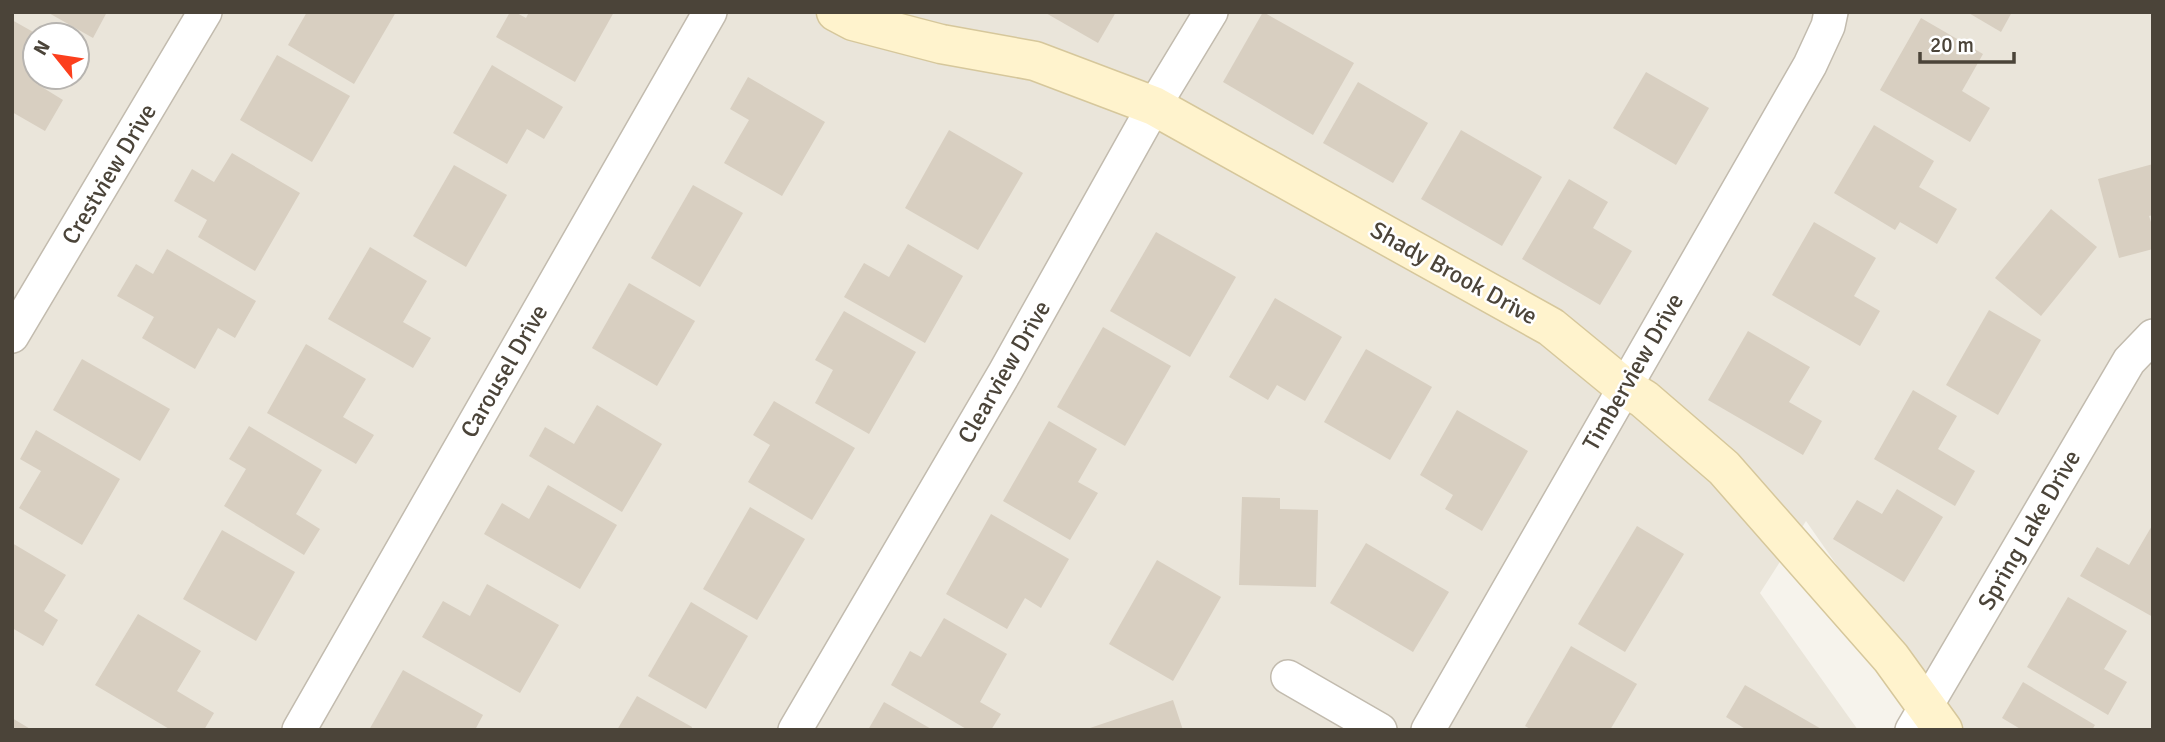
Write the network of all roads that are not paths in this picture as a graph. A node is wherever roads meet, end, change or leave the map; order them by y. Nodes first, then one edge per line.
1 (205, 12) edge
2 (710, 12) edge
3 (836, 12) edge
4 (1210, 12) edge
5 (1831, 12) edge
6 (1154, 106) junction
7 (12, 336) edge
8 (2153, 336) edge
9 (1624, 387) junction
10 (1288, 677) dead end
11 (1927, 722) edge
12 (299, 730) edge
13 (795, 730) edge
14 (1380, 730) edge
15 (1428, 730) edge

1 - 7 street, Crestview Drive
2 - 12 street, Carousel Drive
3 - 6 street, Shady Brook Drive
4 - 6 street, Clearview Drive
5 - 9 street, Timberview Drive
6 - 9 street, Shady Brook Drive
6 - 13 street, Clearview Drive
8 - 11 street, Spring Lake Drive
9 - 11 street, Shady Brook Drive
9 - 15 street, Timberview Drive
10 - 14 street

